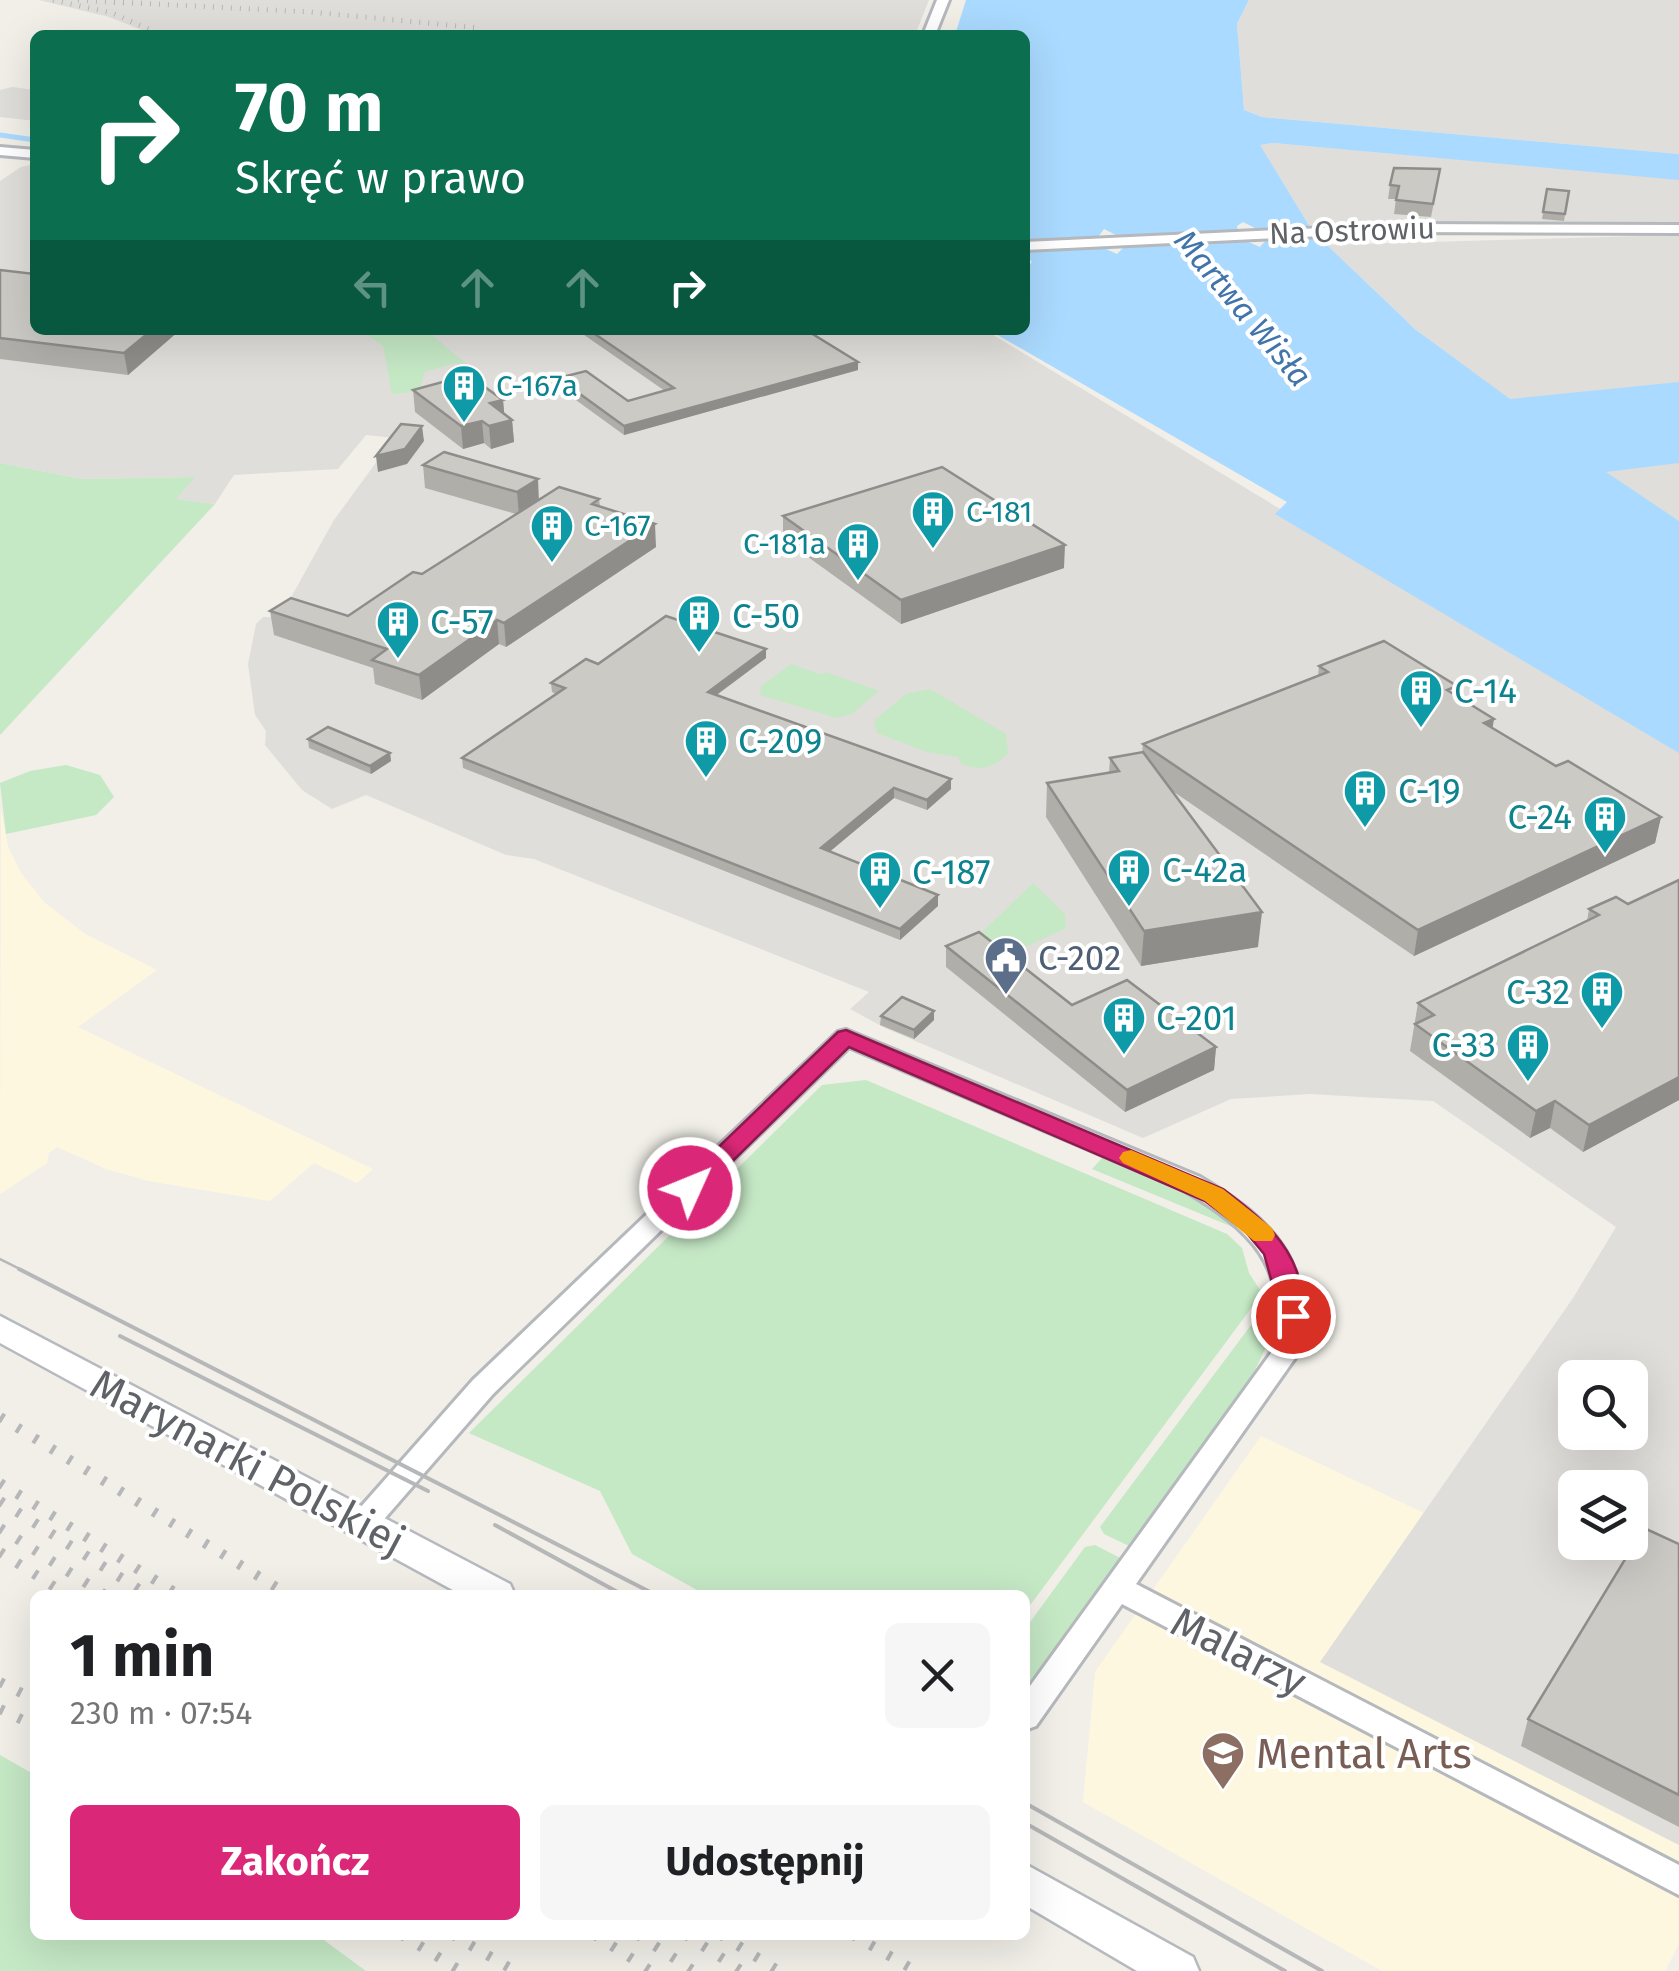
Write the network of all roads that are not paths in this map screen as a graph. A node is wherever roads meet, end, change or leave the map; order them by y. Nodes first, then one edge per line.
1 (943, 0) edge
2 (931, 30) edge
3 (7, 152) edge
4 (0, 162) edge
5 (1679, 229) edge
6 (1030, 246) edge
7 (0, 1328) edge
8 (362, 1525) junction
9 (1118, 1588) junction
10 (486, 1590) edge
11 (1030, 1710) edge
12 (1679, 1880) edge
13 (1030, 1886) edge
14 (1177, 1971) edge

1 - 2 street
3 - 4 street
5 - 6 street, Na Ostrowiu
7 - 8 main road, Marynarki Polskiej
8 - 9 street
8 - 10 main road, Marynarki Polskiej
9 - 11 street
9 - 12 street, Malarzy
13 - 14 main road

